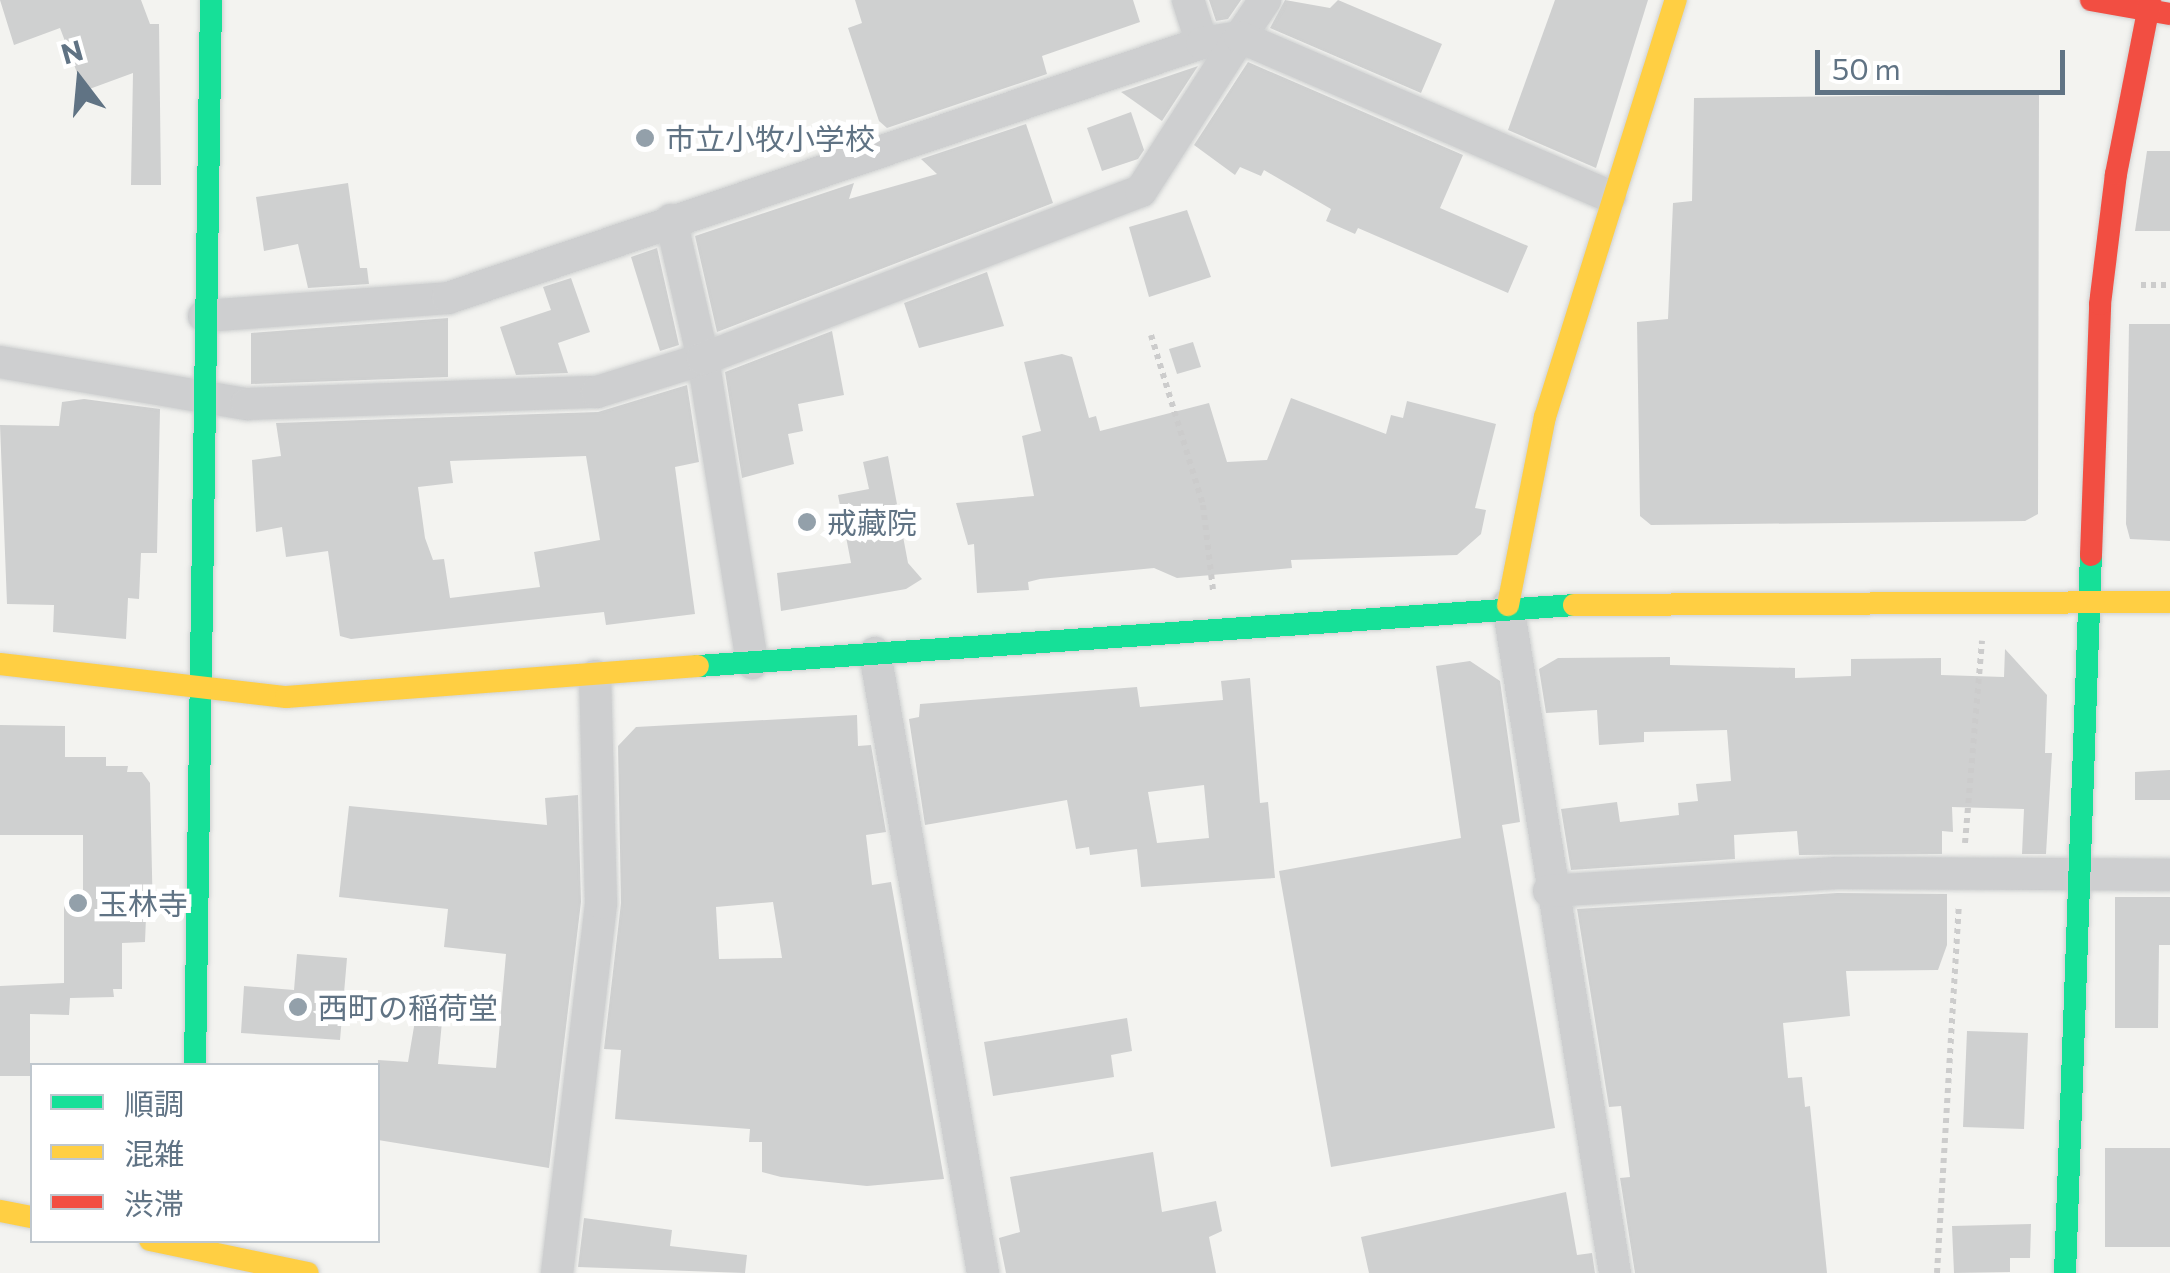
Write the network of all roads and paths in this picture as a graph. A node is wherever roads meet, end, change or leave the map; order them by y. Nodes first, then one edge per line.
1 (210, 0) edge
2 (1188, 0) edge
3 (1265, 0) edge
4 (1676, 0) edge
5 (2090, 0) edge
6 (2148, 7) edge
7 (2170, 14) edge
8 (1240, 37) junction
9 (1202, 43) junction
10 (1610, 196) junction
11 (672, 220) junction
12 (204, 316) junction
13 (1152, 335) dead end
14 (703, 359) junction
15 (0, 362) edge
16 (204, 399) junction
17 (2088, 602) junction
18 (2170, 602) edge
19 (1985, 603) junction
20 (1508, 606) junction
21 (1218, 627) junction
22 (876, 653) junction
23 (752, 663) junction
24 (0, 664) edge
25 (595, 676) junction
26 (204, 692) junction
27 (1962, 874) junction
28 (2079, 874) junction
29 (2170, 875) edge
30 (1549, 890) junction
31 (196, 1063) edge
32 (0, 1211) edge
33 (30, 1217) edge
34 (192, 1245) edge
35 (192, 1273) edge
36 (308, 1273) edge
37 (557, 1273) edge
38 (984, 1273) edge
39 (1615, 1273) edge
40 (1937, 1273) edge
41 (2065, 1273) edge

1 - 12 street
2 - 9 street
3 - 8 street
4 - 10 street
5 - 6 street
6 - 7 street
6 - 17 street
8 - 9 street
8 - 10 street
8 - 14 street
9 - 11 street
10 - 20 street
11 - 12 street
11 - 14 street
12 - 16 street
13 - 21 path
14 - 16 street
14 - 23 street
15 - 16 street
16 - 26 street
17 - 18 street
17 - 19 street
17 - 28 street
19 - 20 street
19 - 27 path
20 - 21 street
20 - 30 street
21 - 22 street
22 - 23 street
22 - 38 street
23 - 25 street
24 - 26 street
25 - 26 street
25 - 37 street
26 - 31 street
27 - 28 street
27 - 30 street
27 - 40 path
28 - 29 street
28 - 41 street
30 - 39 street
32 - 33 street
34 - 35 street
34 - 36 street

